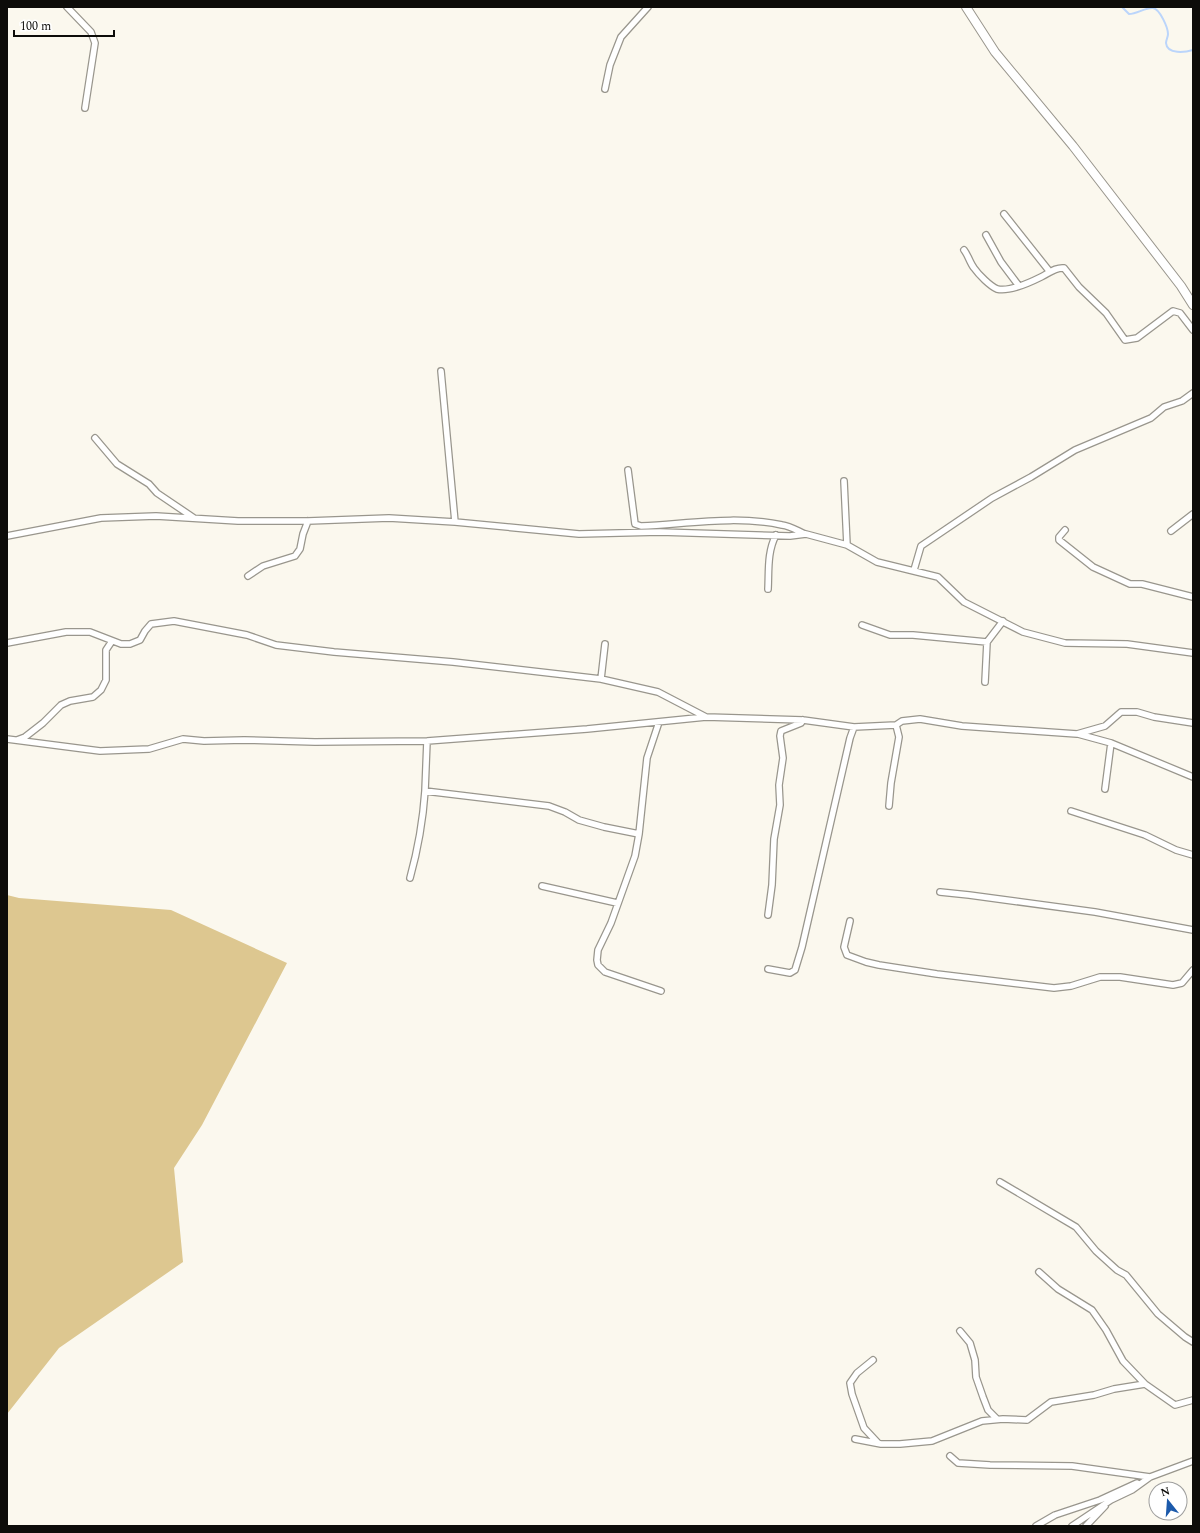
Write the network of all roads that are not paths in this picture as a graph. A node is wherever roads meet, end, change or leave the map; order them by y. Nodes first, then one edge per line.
1 (67, 7) edge
2 (648, 7) edge
3 (966, 7) edge
4 (605, 89) dead end
5 (85, 108) dead end
6 (1004, 214) dead end
7 (986, 236) dead end
8 (964, 250) dead end
9 (1050, 272) junction
10 (1018, 286) junction
11 (1193, 305) edge
12 (1193, 330) edge
13 (441, 371) dead end
14 (1193, 393) edge
15 (95, 438) dead end
16 (628, 470) dead end
17 (844, 481) dead end
18 (1193, 514) edge
19 (194, 518) junction
20 (308, 521) junction
21 (455, 522) junction
22 (674, 524) junction
23 (1065, 530) dead end
24 (1171, 531) dead end
25 (660, 532) junction
26 (806, 534) junction
27 (7, 536) edge
28 (776, 536) junction
29 (846, 545) junction
30 (914, 570) junction
31 (248, 576) dead end
32 (768, 589) dead end
33 (1193, 597) edge
34 (1003, 621) junction
35 (862, 626) dead end
36 (112, 641) junction
37 (987, 642) junction
38 (7, 643) edge
39 (605, 644) dead end
40 (1193, 653) edge
41 (601, 679) junction
42 (985, 682) dead end
43 (706, 717) junction
44 (804, 720) junction
45 (659, 722) junction
46 (1193, 724) edge
47 (896, 725) junction
48 (854, 727) junction
49 (1077, 734) junction
50 (7, 739) edge
51 (16, 740) junction
52 (427, 741) junction
53 (1111, 743) junction
54 (1193, 777) edge
55 (1105, 789) dead end
56 (425, 791) junction
57 (888, 806) dead end
58 (1071, 811) dead end
59 (639, 834) junction
60 (1193, 855) edge
61 (410, 878) dead end
62 (542, 886) dead end
63 (940, 892) dead end
64 (617, 903) junction
65 (768, 915) dead end
66 (850, 921) dead end
67 (1193, 930) edge
68 (768, 969) dead end
69 (1193, 970) edge
70 (661, 991) dead end
71 (1000, 1182) dead end
72 (1039, 1272) dead end
73 (960, 1331) dead end
74 (1185, 1337) junction
75 (1193, 1342) edge
76 (1193, 1348) edge
77 (873, 1360) dead end
78 (1145, 1384) junction
79 (1193, 1400) edge
80 (997, 1419) junction
81 (855, 1439) dead end
82 (878, 1444) junction
83 (950, 1456) dead end
84 (1193, 1461) edge
85 (1150, 1477) junction
86 (1111, 1500) junction
87 (1036, 1526) edge
88 (1072, 1526) edge
89 (1086, 1526) edge

1 - 5 street
2 - 4 street
3 - 11 main road
6 - 9 street
7 - 10 street
8 - 10 street
9 - 10 street
9 - 12 street
13 - 21 street
14 - 30 street
15 - 19 street
16 - 22 street
17 - 29 street
18 - 24 street
19 - 20 street
19 - 27 street
20 - 21 street
20 - 31 street
21 - 25 street
22 - 25 street
22 - 26 street
23 - 33 street
25 - 28 street
26 - 28 street
26 - 29 street
28 - 32 street
29 - 30 street
30 - 34 street
34 - 37 street
34 - 40 street
35 - 37 street
36 - 38 street
36 - 41 street
36 - 51 street
37 - 42 street
39 - 41 street
41 - 43 street
43 - 44 street
43 - 45 street
44 - 48 street
44 - 65 street
45 - 52 street
45 - 59 street
46 - 49 street
47 - 48 street
47 - 49 street
47 - 57 street
48 - 68 street
49 - 53 street
50 - 51 street
51 - 52 street
52 - 56 street
53 - 54 street
53 - 55 street
56 - 59 street
56 - 61 street
58 - 60 street
59 - 64 street
62 - 64 street
63 - 67 street
64 - 70 street
66 - 69 street
71 - 74 street
72 - 78 street
73 - 80 street
74 - 75 street
74 - 76 street
77 - 82 street
78 - 79 street
78 - 80 street
80 - 82 street
81 - 82 street
83 - 85 street
84 - 85 street
85 - 86 street
85 - 87 street
86 - 88 street
86 - 89 street

